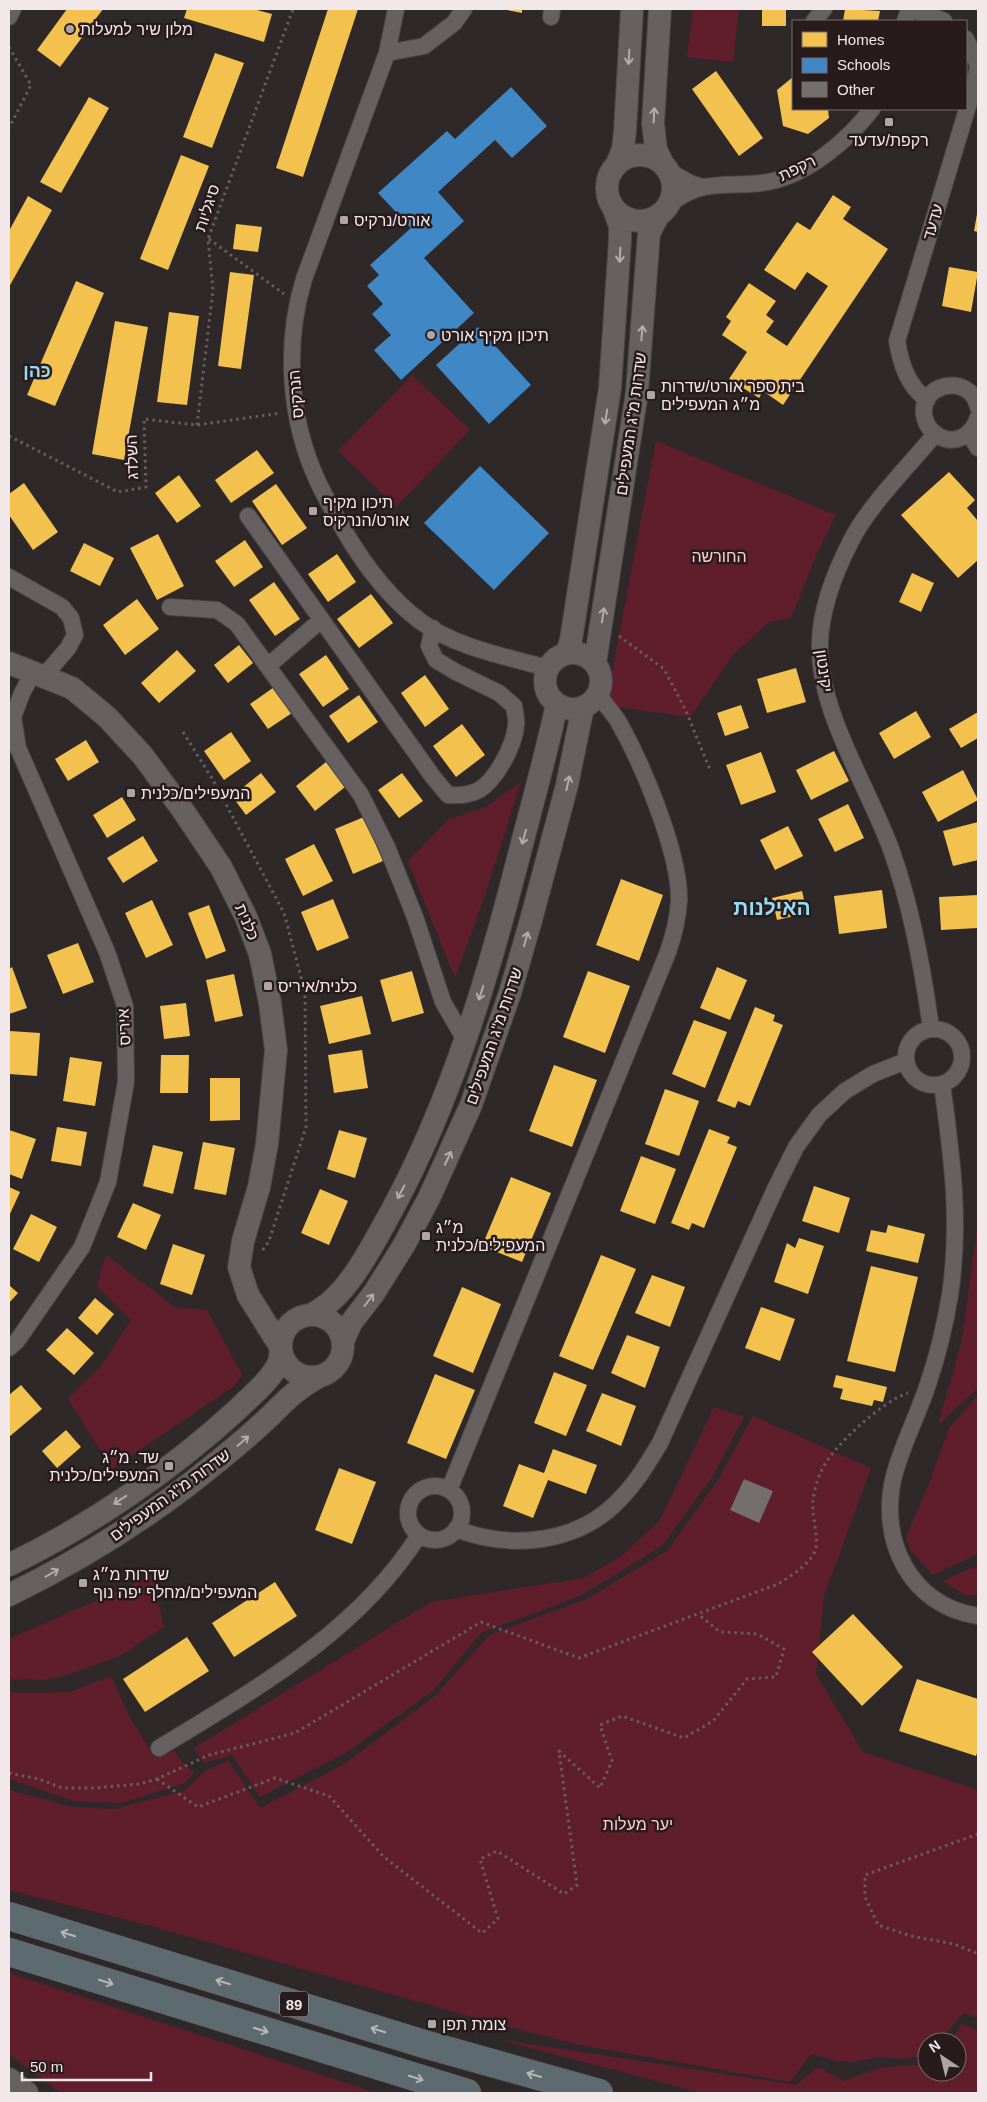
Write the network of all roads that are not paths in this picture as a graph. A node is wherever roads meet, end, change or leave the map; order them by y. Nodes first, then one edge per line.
1 (13, 9) edge
2 (396, 9) edge
3 (464, 9) edge
4 (632, 9) edge
5 (660, 9) edge
6 (824, 9) edge
7 (913, 9) edge
8 (9, 16) edge
9 (815, 20) edge
10 (941, 20) edge
11 (967, 41) edge
12 (387, 53) junction
13 (871, 110) edge
14 (967, 110) edge
15 (967, 110) edge
16 (617, 164) junction
17 (666, 167) junction
18 (702, 187) junction
19 (613, 207) junction
20 (664, 210) junction
21 (927, 400) junction
22 (977, 400) edge
23 (978, 417) edge
24 (969, 433) junction
25 (935, 434) junction
26 (978, 448) edge
27 (248, 516) dead end
28 (9, 577) edge
29 (170, 607) dead end
30 (322, 620) junction
31 (433, 628) junction
32 (567, 653) junction
33 (9, 663) edge
34 (595, 663) junction
35 (268, 666) junction
36 (548, 668) junction
37 (39, 673) junction
38 (590, 700) junction
39 (557, 704) junction
40 (931, 1029) junction
41 (465, 1040) junction
42 (906, 1061) junction
43 (942, 1084) junction
44 (242, 1277) junction
45 (306, 1316) junction
46 (343, 1341) junction
47 (9, 1348) edge
48 (281, 1348) junction
49 (318, 1376) junction
50 (449, 1490) junction
51 (456, 1529) junction
52 (419, 1535) junction
53 (9, 1565) edge
54 (9, 1595) edge
55 (978, 1616) edge
56 (159, 1748) dead end
57 (9, 1916) edge
58 (9, 1952) edge
59 (9, 2080) edge
60 (27, 2093) edge
61 (467, 2093) edge
62 (599, 2093) edge

1 - 8 street
2 - 12 street, הנרקיס
3 - 12 street
4 -> 16 main road
17 -> 5 main road
6 - 9 street
7 - 10 street
11 - 14 street, עדעד
12 - 31 street, הנרקיס
13 - 18 street, רקפת
15 - 21 street, עדעד
16 - 17 main road
16 - 19 main road
17 - 18 street, רקפת
17 - 20 main road
18 - 20 street, רקפת
19 - 20 main road
19 -> 32 main road, שדרות מ"ג המעפילים
34 -> 20 main road, שדרות מ"ג המעפילים
21 - 22 street
21 - 25 street
23 - 24 street
24 - 25 street
24 - 26 street
25 - 40 street, יקינטון
27 - 30 street
28 - 37 street, איריס
29 - 35 street
30 - 31 street
30 - 35 street
31 - 36 street, הנרקיס
32 - 34 main road
32 - 36 main road
33 - 37 main road, כלנית
34 - 38 main road
35 - 41 street
36 - 39 main road
37 - 44 main road, כלנית
37 - 47 street, איריס
38 - 39 main road
46 -> 38 main road, שדרות מ"ג המעפילים
38 - 50 street
39 -> 41 main road, שדרות מ"ג המעפילים
40 - 42 street
40 - 43 street
41 -> 45 main road, שדרות מ"ג המעפילים
42 - 43 street
42 - 51 street
43 - 55 street
44 - 45 main road
44 - 48 main road, כלנית
45 - 46 main road
45 - 48 main road
46 - 49 main road
48 - 49 main road
48 -> 53 main road, שדרות מ"ג המעפילים
54 -> 49 main road, שדרות מ"ג המעפילים
50 - 51 street
50 - 52 street
51 - 52 street
52 - 56 street
62 -> 57 highway, 89
58 -> 61 highway, 89
59 - 60 main road

